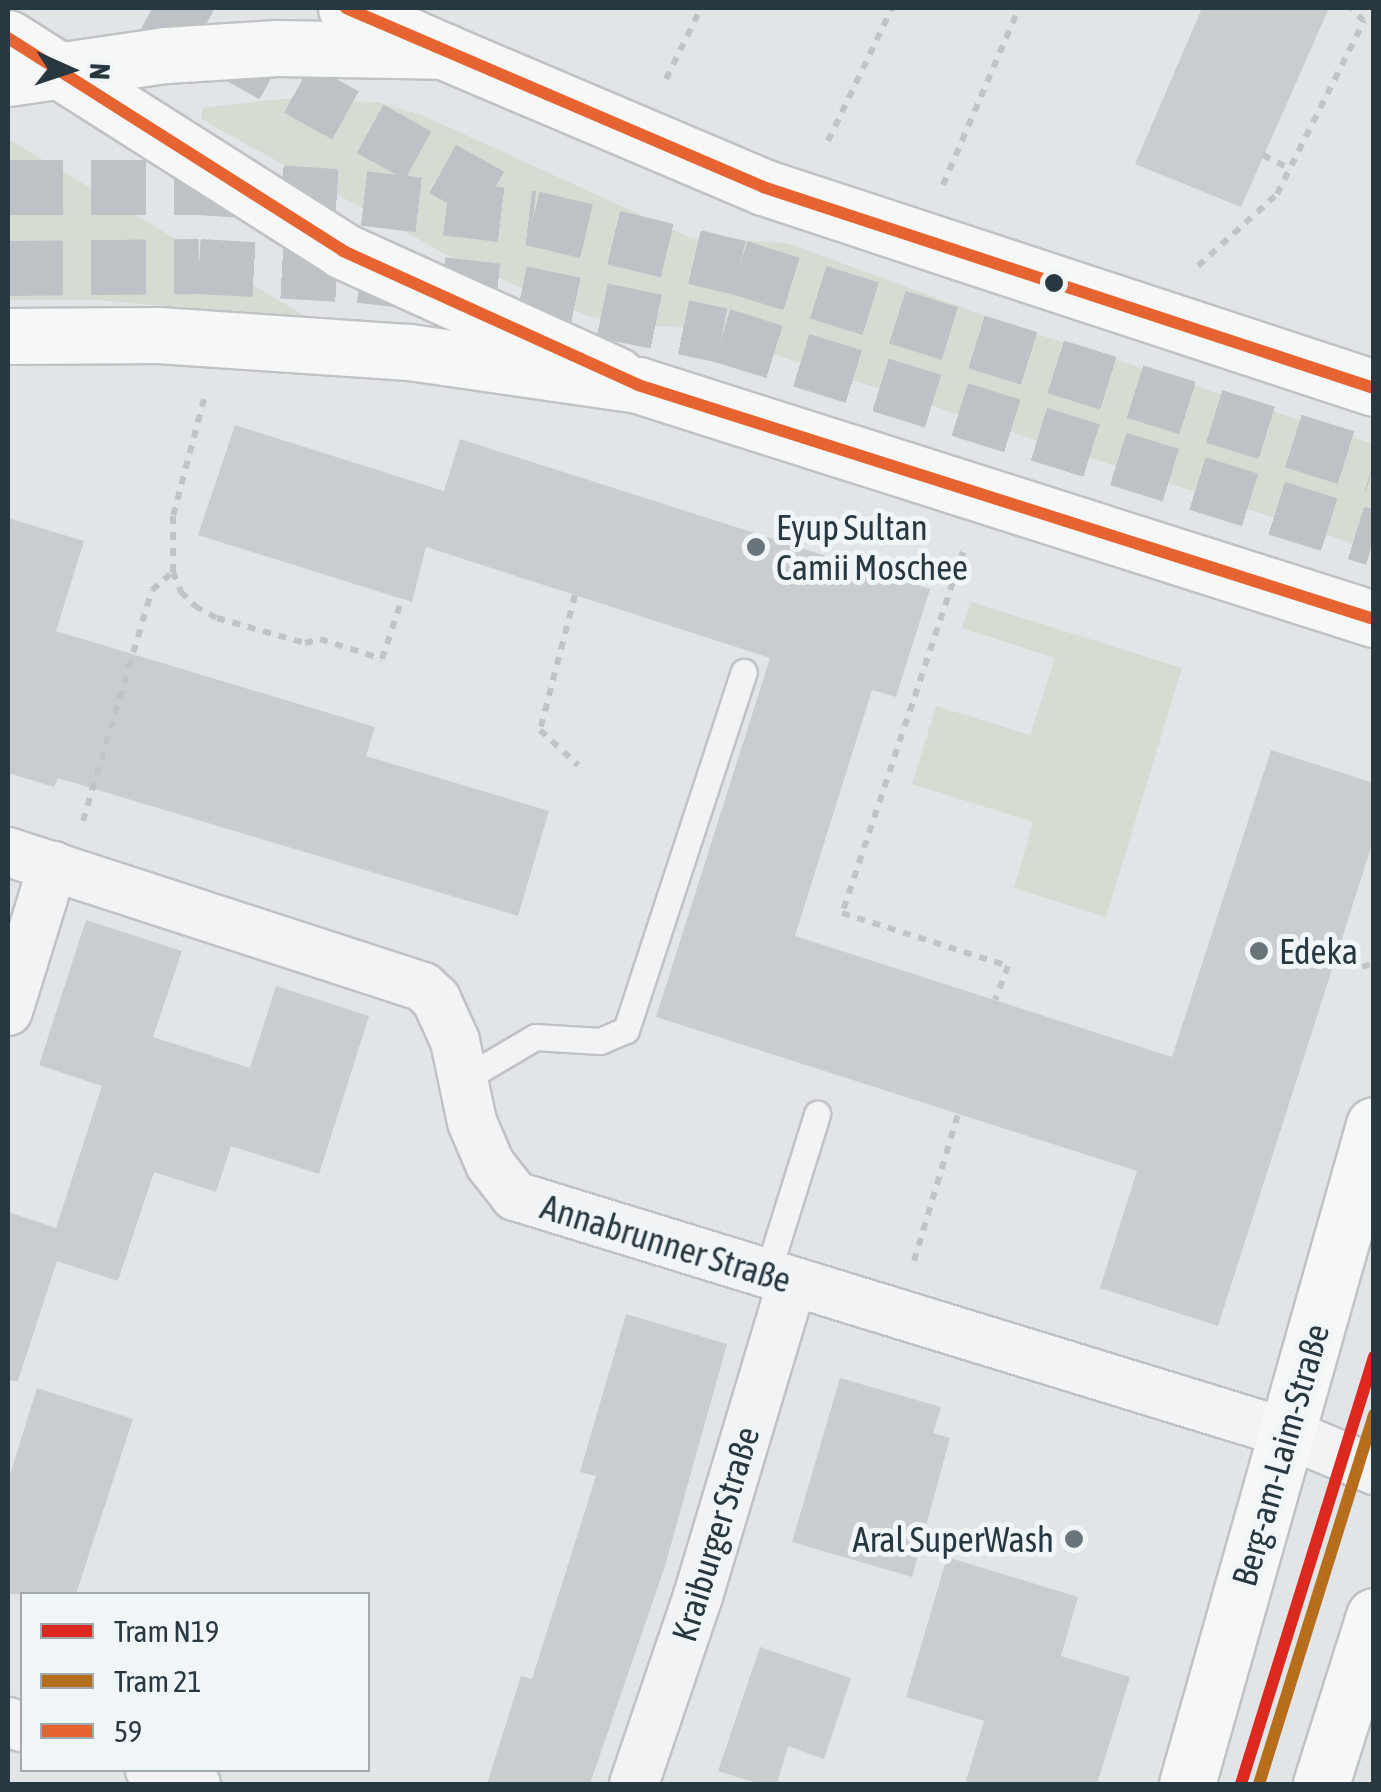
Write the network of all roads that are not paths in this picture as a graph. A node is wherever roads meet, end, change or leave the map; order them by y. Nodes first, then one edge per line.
1 (346, 8) edge
2 (8, 38) edge
3 (444, 52) junction
4 (34, 75) edge
5 (8, 336) edge
6 (638, 385) junction
7 (1374, 388) edge
8 (1374, 619) edge
9 (744, 672) dead end
10 (8, 852) edge
11 (60, 868) junction
12 (8, 1011) edge
13 (464, 1079) junction
14 (817, 1114) dead end
15 (1374, 1125) edge
16 (779, 1278) junction
17 (1287, 1433) junction
18 (1374, 1470) edge
19 (1374, 1616) edge
20 (157, 1772) edge
21 (196, 1784) edge
22 (634, 1784) edge
23 (1187, 1784) edge
24 (1321, 1784) edge

1 - 3 main road
2 - 4 main road
3 - 4 main road
3 - 7 main road
4 - 6 main road
5 - 6 main road
6 - 8 main road
9 - 13 lane
10 - 11 street, Annabrunner Straße
11 - 12 street
11 - 13 street, Annabrunner Straße
13 - 16 street, Annabrunner Straße
14 - 16 lane
15 - 17 main road, Berg-am-Laim-Straße
16 - 17 street, Annabrunner Straße
16 - 22 street, Kraiburger Straße
17 - 18 street, Annabrunner Straße
17 - 23 main road, Berg-am-Laim-Straße
19 - 24 main road
20 - 21 street

